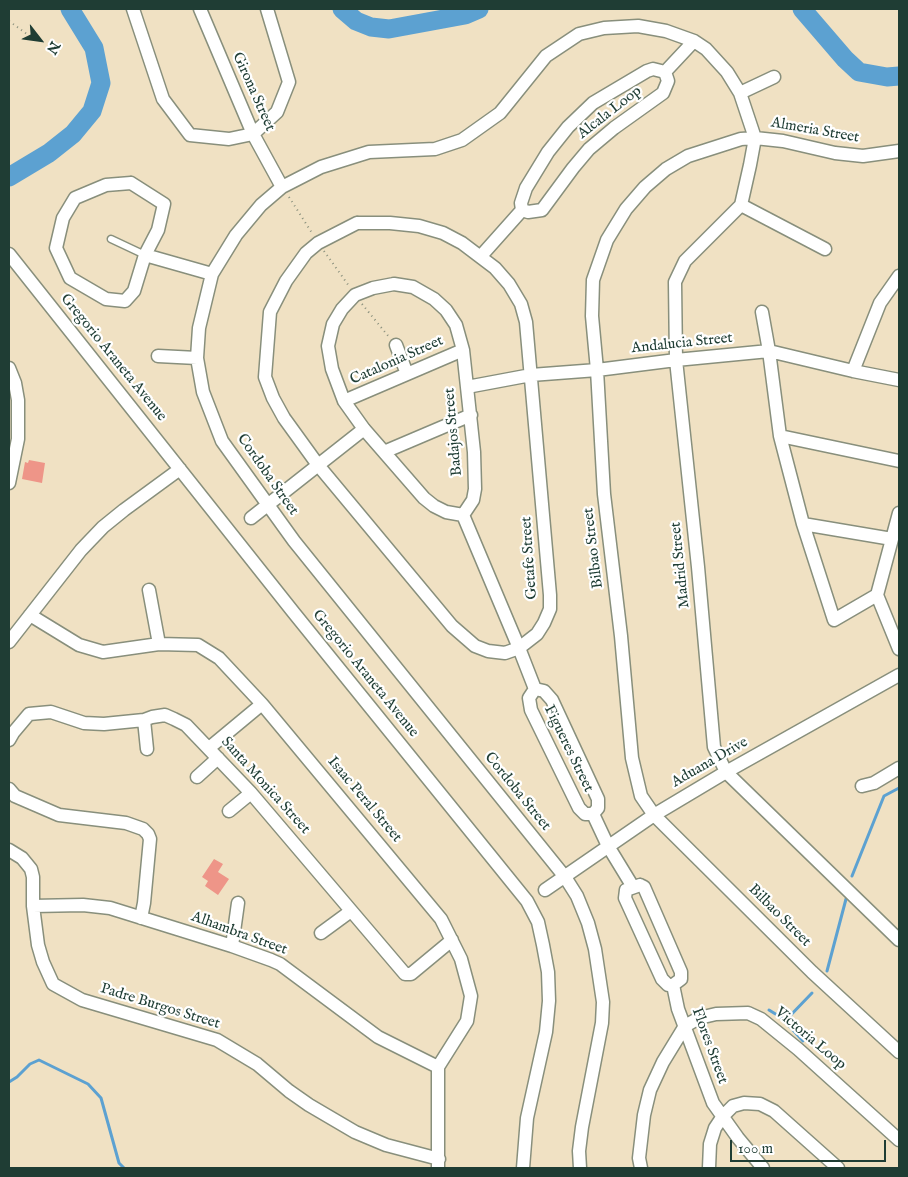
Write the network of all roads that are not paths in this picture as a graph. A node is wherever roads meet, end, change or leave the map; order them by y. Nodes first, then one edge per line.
1 (133, 9) edge
2 (200, 9) edge
3 (267, 9) edge
4 (694, 41) junction
5 (665, 72) junction
6 (774, 77) dead end
7 (740, 93) junction
8 (253, 134) junction
9 (755, 138) junction
10 (899, 151) edge
11 (282, 186) junction
12 (741, 205) junction
13 (522, 210) junction
14 (111, 239) dead end
15 (825, 249) dead end
16 (9, 254) edge
17 (145, 255) junction
18 (481, 256) junction
19 (212, 274) junction
20 (899, 276) edge
21 (762, 312) dead end
22 (396, 345) road end
23 (463, 350) junction
24 (769, 351) junction
25 (158, 356) dead end
26 (197, 358) junction
27 (676, 360) junction
28 (9, 368) edge
29 (597, 370) junction
30 (853, 371) junction
31 (407, 374) junction
32 (531, 375) junction
33 (899, 380) edge
34 (467, 387) junction
35 (344, 402) junction
36 (471, 415) junction
37 (364, 429) junction
38 (780, 436) junction
39 (384, 452) junction
40 (899, 461) edge
41 (318, 465) junction
42 (180, 469) junction
43 (9, 483) edge
44 (267, 505) junction
45 (899, 513) edge
46 (463, 515) junction
47 (251, 518) dead end
48 (803, 524) junction
49 (892, 539) junction
50 (149, 590) dead end
51 (877, 595) junction
52 (30, 615) junction
53 (9, 642) edge
54 (159, 644) junction
55 (519, 648) junction
56 (899, 649) edge
57 (899, 675) edge
58 (535, 689) junction
59 (262, 704) junction
60 (144, 720) junction
61 (9, 740) edge
62 (209, 748) junction
63 (148, 749) dead end
64 (218, 758) junction
65 (899, 768) edge
66 (726, 772) junction
67 (197, 778) dead end
68 (862, 786) dead end
69 (9, 789) edge
70 (251, 793) junction
71 (229, 811) dead end
72 (593, 814) junction
73 (654, 815) junction
74 (608, 846) junction
75 (9, 850) edge
76 (565, 876) junction
77 (633, 887) junction
78 (545, 890) dead end
79 (238, 903) dead end
80 (33, 906) junction
81 (351, 911) junction
82 (141, 918) junction
83 (321, 933) dead end
84 (452, 940) junction
85 (899, 940) edge
86 (232, 946) junction
87 (673, 985) junction
88 (685, 1026) junction
89 (899, 1052) edge
90 (438, 1067) junction
91 (723, 1116) junction
92 (899, 1140) edge
93 (438, 1164) edge
94 (522, 1168) edge
95 (580, 1168) edge
96 (642, 1168) edge
97 (709, 1168) edge
98 (764, 1168) edge
99 (838, 1168) edge

1 - 8 street
2 - 8 street, Girona Street
3 - 8 street
4 - 5 street
4 - 7 street, Cordoba Street
4 - 11 street, Cordoba Street
5 - 13 street, Alcala Loop
5 - 13 street, Alcala Loop
6 - 7 street
7 - 9 street, Cordoba Street
8 - 11 street, Girona Street
9 - 10 street, Almeria Street
9 - 12 street
9 - 29 street, Bilbao Street
11 - 19 street, Cordoba Street
12 - 15 street
12 - 27 street, Madrid Street
13 - 18 street, Alcala Loop
14 - 17 lane
16 - 42 street, Gregorio Araneta Avenue
17 - 17 street
17 - 19 street
18 - 32 street, Getafe Street
18 - 41 street, Getafe Street
19 - 26 street, Cordoba Street
20 - 30 street
21 - 24 street
22 - 31 street
23 - 31 street, Catalonia Street
23 - 34 street, Badajos Street
23 - 35 street, Badajos Street
24 - 27 street, Andalucia Street
24 - 30 street, Andalucia Street
24 - 38 street
25 - 26 street
26 - 44 street, Cordoba Street
27 - 29 street, Andalucia Street
27 - 66 street, Madrid Street
28 - 43 street
29 - 32 street, Andalucia Street
29 - 73 street, Bilbao Street
30 - 33 street, Andalucia Street
31 - 35 street, Catalonia Street
32 - 34 street, Andalucia Street
32 - 55 street, Getafe Street
34 - 36 street, Badajos Street
35 - 37 street
36 - 39 street
36 - 46 street, Badajos Street
37 - 39 street
37 - 41 street
38 - 40 street
38 - 48 street
39 - 46 street
41 - 44 street
41 - 55 street, Getafe Street
42 - 52 street
42 - 94 street, Gregorio Araneta Avenue
44 - 47 street
44 - 76 street, Cordoba Street
45 - 49 street
46 - 55 street, Figueres Street
48 - 49 street
48 - 51 street
49 - 51 street
50 - 54 street
51 - 56 street
52 - 53 street
52 - 54 street, Isaac Peral Street
54 - 59 street, Isaac Peral Street
55 - 58 street, Figueres Street
57 - 66 street, Aduana Drive
58 - 72 street, Figueres Street
58 - 72 street, Figueres Street
59 - 62 street
59 - 84 street, Isaac Peral Street
60 - 61 street, Santa Monica Street
60 - 62 street, Santa Monica Street
60 - 63 street
62 - 64 street, Santa Monica Street
64 - 67 street
64 - 70 street, Santa Monica Street
65 - 68 street
66 - 73 street, Aduana Drive
66 - 85 street, Madrid Street
69 - 82 street
70 - 71 street
70 - 81 street, Santa Monica Street
72 - 74 street, Figueres Street
73 - 74 street, Aduana Drive
73 - 89 street, Bilbao Street
74 - 76 street, Aduana Drive
74 - 77 street, Flores Street
75 - 80 street, Padre Burgos Street
76 - 78 street, Aduana Drive
76 - 95 street, Cordoba Street
77 - 87 street
77 - 87 street, Flores Street
79 - 86 street
80 - 82 street, Alhambra Street
80 - 93 street, Padre Burgos Street
81 - 83 street
81 - 84 street, Santa Monica Street
82 - 86 street, Alhambra Street
84 - 90 street, Isaac Peral Street
86 - 90 street, Alhambra Street
87 - 88 street, Flores Street
88 - 91 street, Flores Street
88 - 92 street, Victoria Loop
88 - 96 street
90 - 93 street
91 - 97 street
91 - 98 street, Flores Street
91 - 99 street

